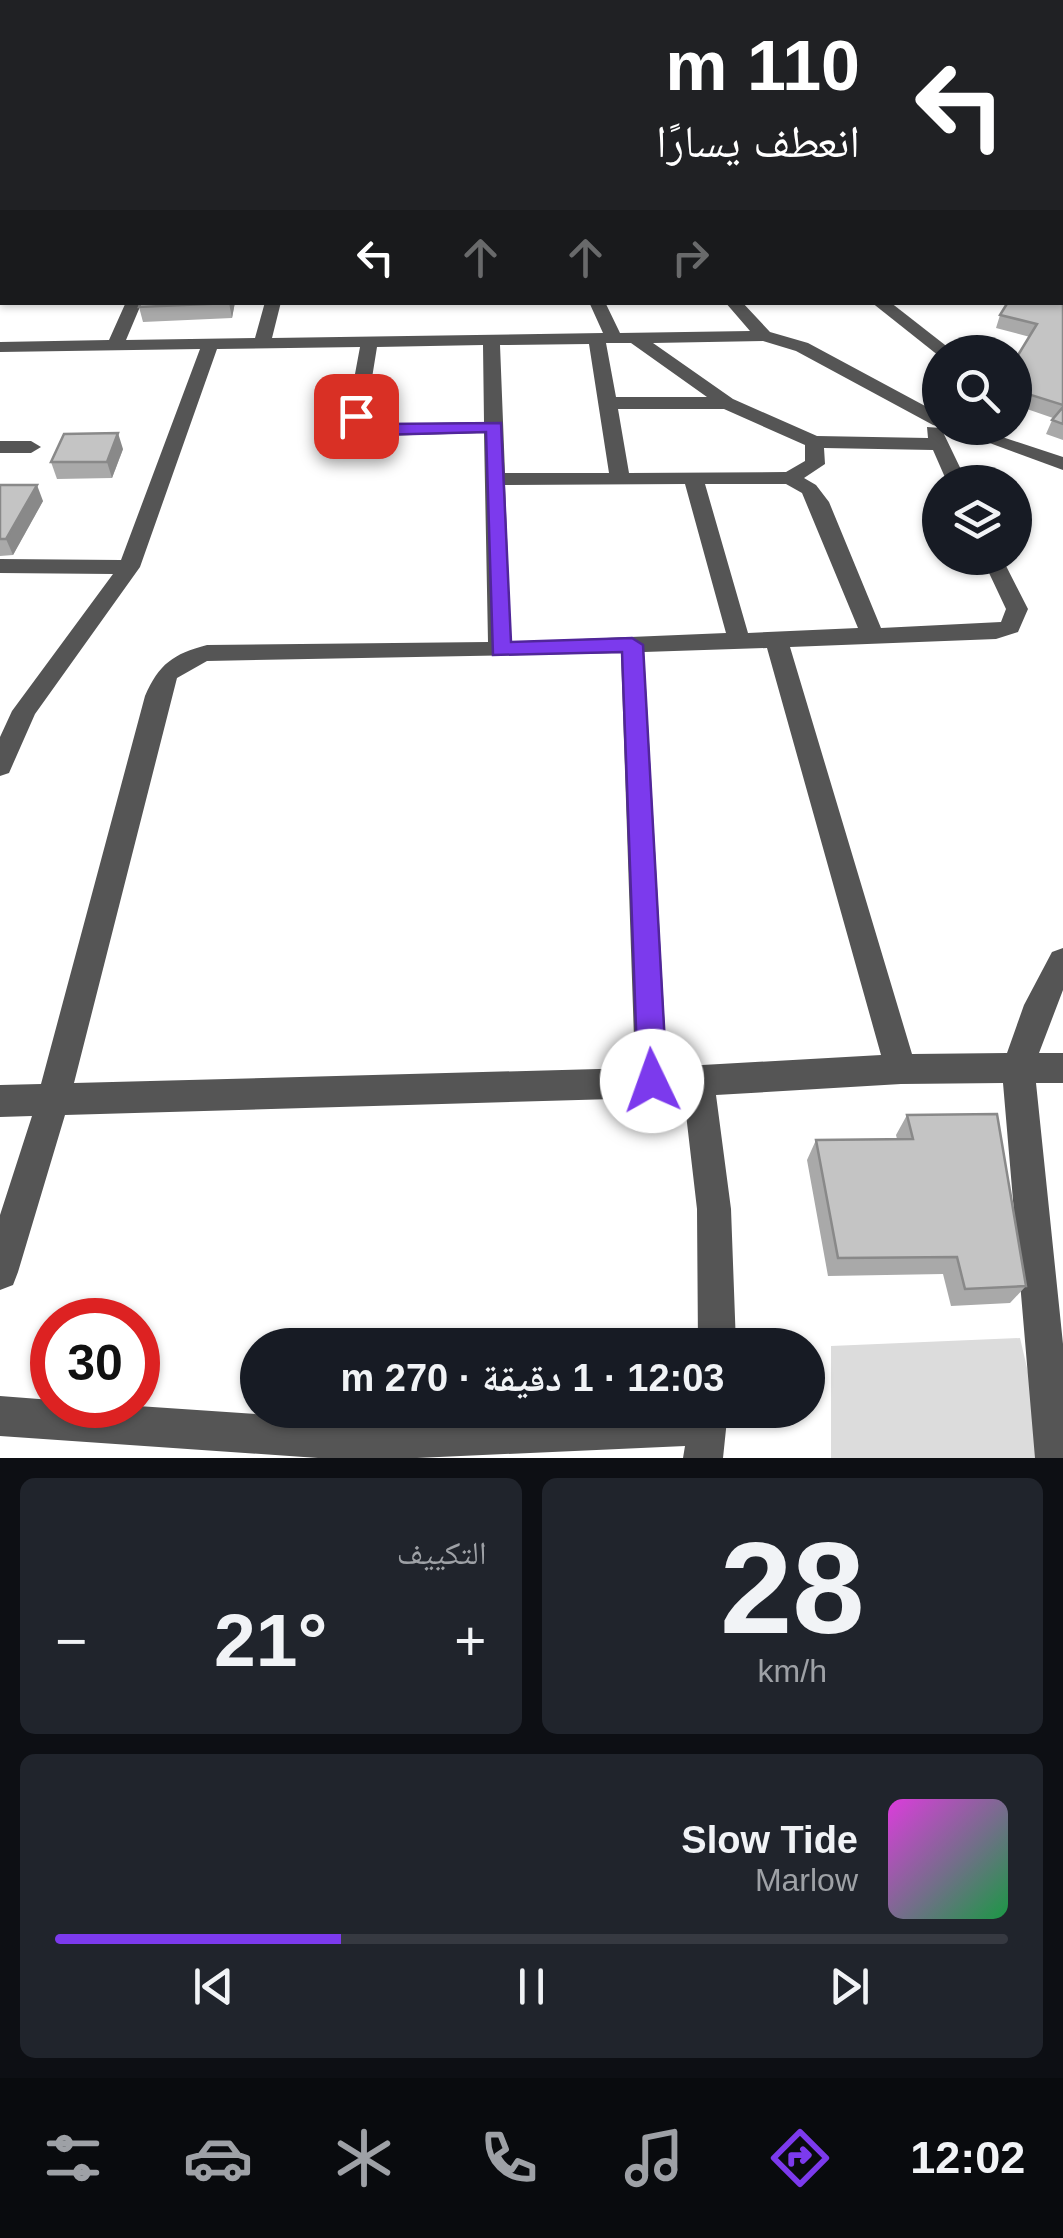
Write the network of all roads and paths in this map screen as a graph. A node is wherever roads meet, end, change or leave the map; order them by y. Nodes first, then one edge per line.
1 (133, 305) edge
2 (272, 305) edge
3 (597, 305) edge
4 (736, 305) edge
5 (883, 305) edge
6 (923, 335) edge
7 (764, 336) junction
8 (635, 338) junction
9 (605, 339) junction
10 (490, 341) junction
11 (262, 342) junction
12 (369, 343) junction
13 (116, 344) junction
14 (210, 345) junction
15 (0, 347) edge
16 (608, 403) junction
17 (727, 403) junction
18 (922, 409) edge
19 (494, 427) junction
20 (814, 442) junction
21 (922, 444) edge
22 (1008, 445) edge
23 (0, 446) edge
24 (31, 447) dead end
25 (1063, 464) edge
26 (620, 477) junction
27 (693, 478) junction
28 (790, 478) junction
29 (496, 479) junction
30 (0, 566) edge
31 (129, 567) junction
32 (1000, 575) edge
33 (872, 634) junction
34 (776, 638) junction
35 (739, 640) junction
36 (632, 645) junction
37 (500, 650) junction
38 (12, 711) edge
39 (0, 766) edge
40 (1063, 961) edge
41 (901, 1068) junction
42 (1018, 1068) junction
43 (1063, 1068) edge
44 (652, 1081) junction
45 (698, 1081) junction
46 (54, 1097) junction
47 (0, 1100) edge
48 (0, 1272) edge
49 (717, 1328) edge
50 (0, 1416) edge
51 (706, 1431) edge
52 (1055, 1458) edge

1 - 13 street
2 - 11 street
3 - 9 street
4 - 7 street
5 - 6 street
7 - 8 street
7 - 18 street
8 - 9 street
8 - 17 street
9 - 10 street
9 - 16 street
10 - 12 street
10 - 19 street
11 - 12 street
11 - 14 street
12 - 19 street
13 - 14 street
13 - 15 street
14 - 31 street
16 - 17 street
16 - 26 street
17 - 20 street
19 - 29 street
20 - 21 street
20 - 28 street
22 - 25 street
23 - 24 street
26 - 27 street
26 - 29 street
27 - 28 street
27 - 35 street
28 - 33 street
29 - 37 street
30 - 31 street
31 - 38 street
32 - 33 street
33 - 34 street
34 - 35 street
34 - 41 street
35 - 36 street
36 - 37 street
36 - 44 street
37 - 46 street
38 - 39 street
40 - 42 street
41 - 42 street
41 - 45 street
42 - 43 street
42 - 52 street
44 - 45 street
44 - 46 street
45 - 49 street
46 - 47 street
46 - 48 street
50 - 51 street

